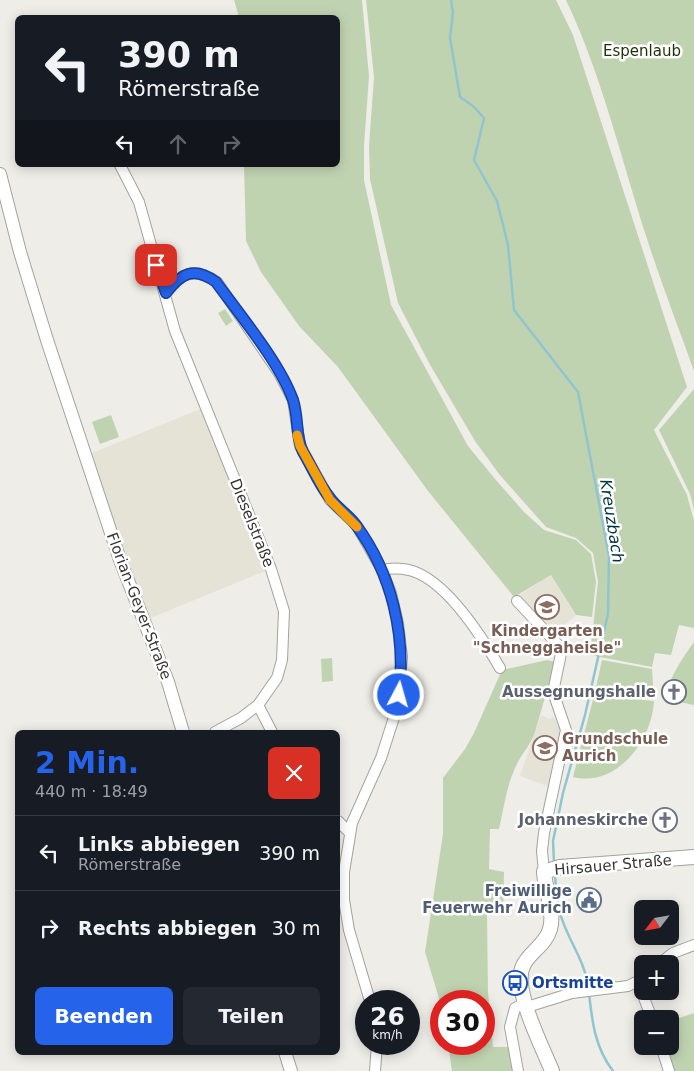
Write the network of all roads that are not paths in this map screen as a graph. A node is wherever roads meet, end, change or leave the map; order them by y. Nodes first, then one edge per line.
1 (121, 167) edge
2 (0, 174) edge
3 (166, 293) junction
4 (382, 570) junction
5 (517, 602) dead end
6 (500, 668) dead end
7 (258, 704) junction
8 (182, 730) edge
9 (220, 730) edge
10 (271, 730) edge
11 (340, 824) edge
12 (350, 832) junction
13 (691, 858) edge
14 (551, 870) junction
15 (694, 945) edge
16 (670, 955) edge
17 (634, 983) edge
18 (367, 990) edge
19 (526, 1005) junction
20 (287, 1055) edge
21 (376, 1055) edge
22 (663, 1055) edge
23 (291, 1071) edge
24 (375, 1071) edge
25 (518, 1071) edge
26 (552, 1071) edge
27 (669, 1071) edge

1 - 3 street, Dieselstraße
2 - 8 street, Florian-Geyer-Straße
3 - 4 street
3 - 7 street, Dieselstraße
4 - 6 street
4 - 12 street
5 - 14 street
7 - 9 street, Dieselstraße
7 - 10 street
11 - 12 street
12 - 18 street
13 - 14 main road, Hirsauer Straße
14 - 19 main road, Hirsauer Straße
15 - 16 street
17 - 19 street
19 - 25 street
19 - 26 main road, Hirsauer Straße
20 - 23 street
21 - 24 street
22 - 27 street

